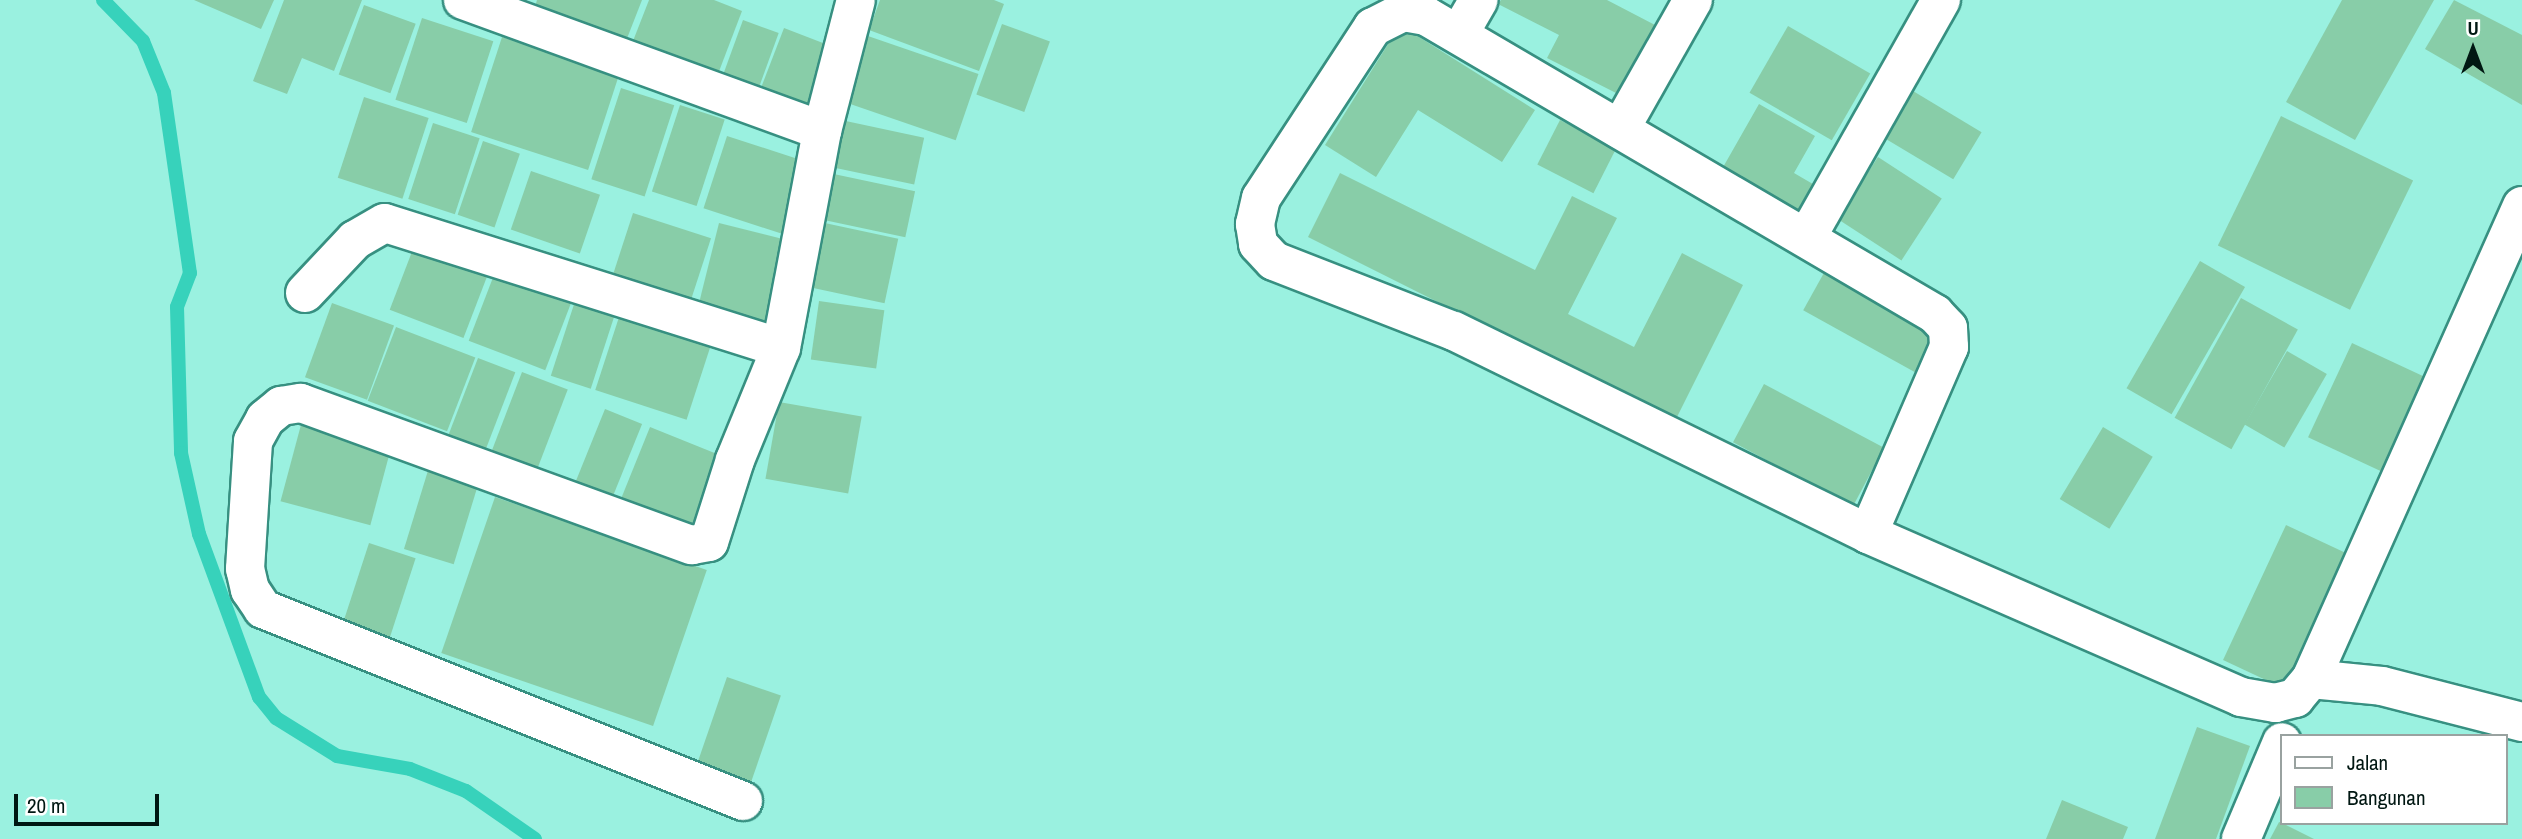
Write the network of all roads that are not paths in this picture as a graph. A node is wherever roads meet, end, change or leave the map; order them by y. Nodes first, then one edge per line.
1 (463, 0) edge
2 (856, 0) edge
3 (1479, 0) edge
4 (1693, 0) edge
5 (1941, 0) edge
6 (1459, 34) junction
7 (1620, 129) junction
8 (822, 131) junction
9 (2522, 206) edge
10 (1808, 236) junction
11 (305, 293) dead end
12 (781, 348) junction
13 (1868, 534) junction
14 (2303, 688) junction
15 (2522, 722) edge
16 (2285, 734) edge
17 (2280, 747) edge
18 (743, 802) dead end
19 (2241, 839) edge

1 - 8 street
2 - 8 street
3 - 6 street
4 - 7 street
5 - 10 street
6 - 7 street
6 - 13 street
7 - 10 street
8 - 12 street
9 - 14 street
10 - 13 street
11 - 12 street
12 - 18 street
13 - 14 street
14 - 15 street
14 - 16 street
17 - 19 street

